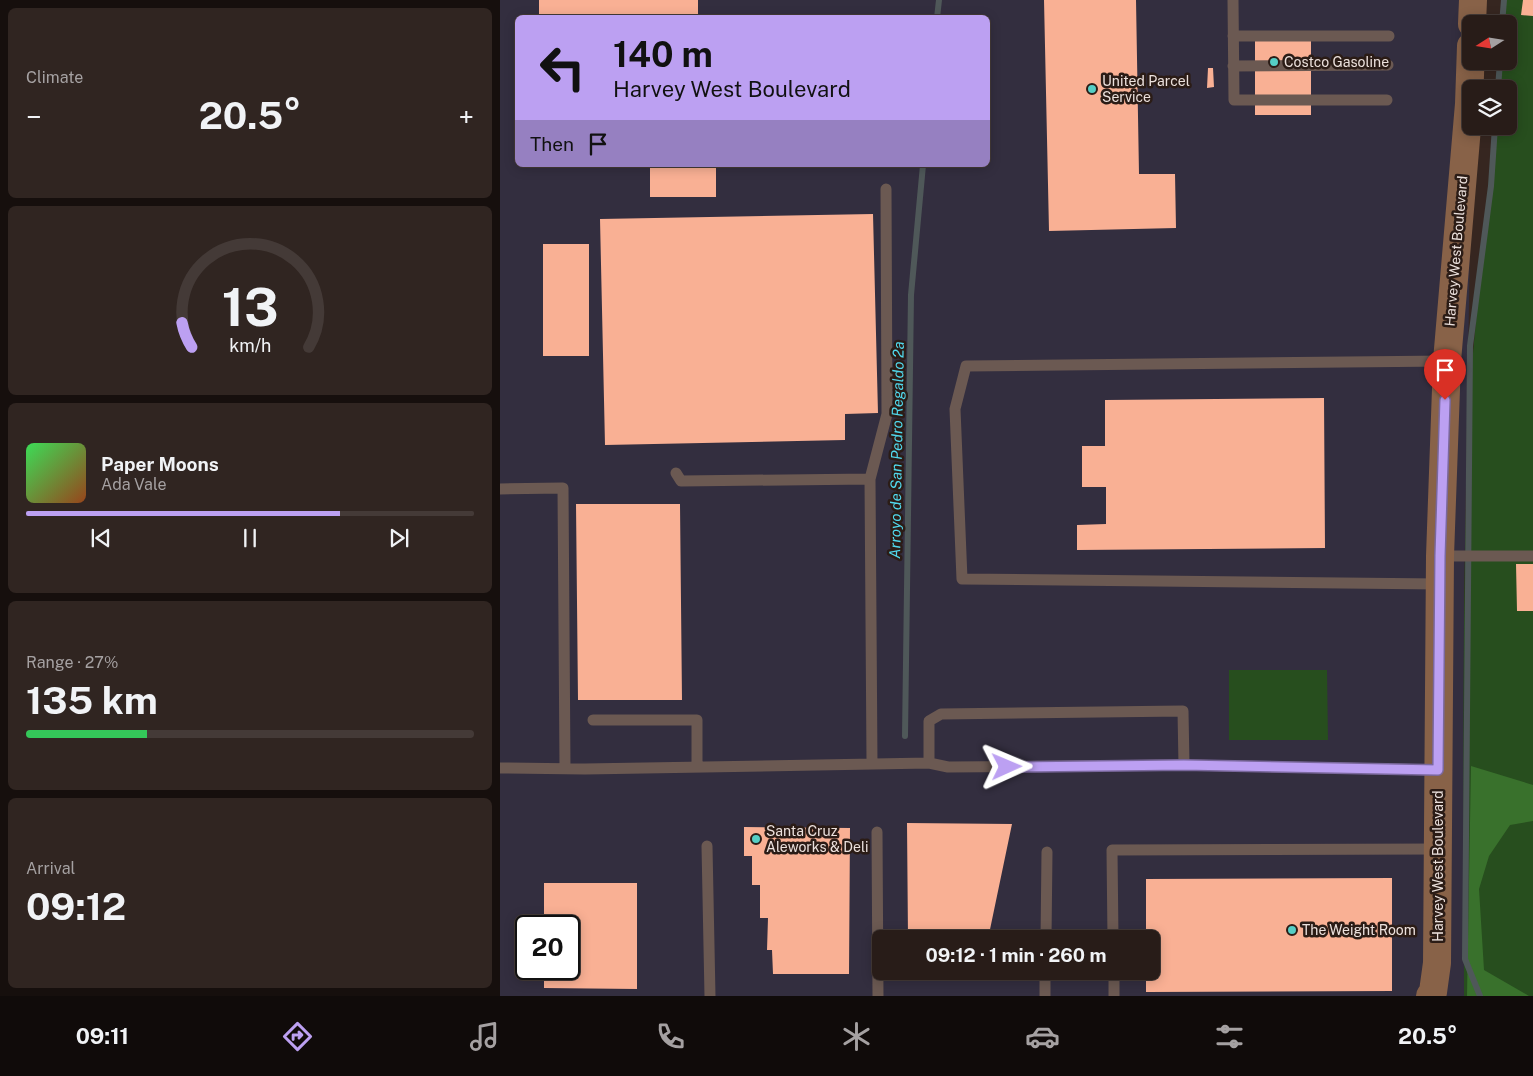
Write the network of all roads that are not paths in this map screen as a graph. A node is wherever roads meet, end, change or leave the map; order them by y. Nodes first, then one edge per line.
1 (1233, 0) edge
2 (1473, 0) edge
3 (1472, 15) edge
4 (1233, 36) junction
5 (1390, 36) dead end
6 (1388, 65) dead end
7 (1233, 66) junction
8 (1470, 70) edge
9 (1387, 100) dead end
10 (886, 189) dead end
11 (1447, 361) junction
12 (676, 473) dead end
13 (870, 479) junction
14 (500, 489) edge
15 (1440, 556) junction
16 (1533, 556) edge
17 (1440, 584) junction
18 (593, 720) dead end
19 (872, 762) junction
20 (929, 762) junction
21 (1184, 765) junction
22 (697, 767) junction
23 (500, 768) edge
24 (565, 768) junction
25 (1438, 770) junction
26 (877, 832) dead end
27 (707, 846) dead end
28 (1438, 848) junction
29 (1047, 852) dead end
30 (1046, 930) edge
31 (1113, 930) edge
32 (1045, 980) edge
33 (1114, 980) edge
34 (710, 996) edge
35 (878, 996) edge
36 (1045, 996) edge
37 (1114, 996) edge
38 (1430, 996) edge

1 - 4 lane
2 - 3 street
4 - 5 lane
4 - 7 lane
6 - 7 lane
7 - 9 lane
8 - 11 street, Harvey West Boulevard
10 - 13 lane
11 - 15 street, Harvey West Boulevard
11 - 17 lane
12 - 13 lane
13 - 19 lane
14 - 24 lane
15 - 16 lane
15 - 17 street, Harvey West Boulevard
17 - 25 street, Harvey West Boulevard
18 - 22 lane
19 - 20 lane
19 - 22 lane
20 - 21 lane
20 - 21 lane
21 - 25 lane
22 - 24 lane
23 - 24 lane
25 - 28 street, Harvey West Boulevard
26 - 35 lane
27 - 34 lane
28 - 31 lane
28 - 38 street, Harvey West Boulevard
29 - 30 lane
32 - 36 lane
33 - 37 lane

